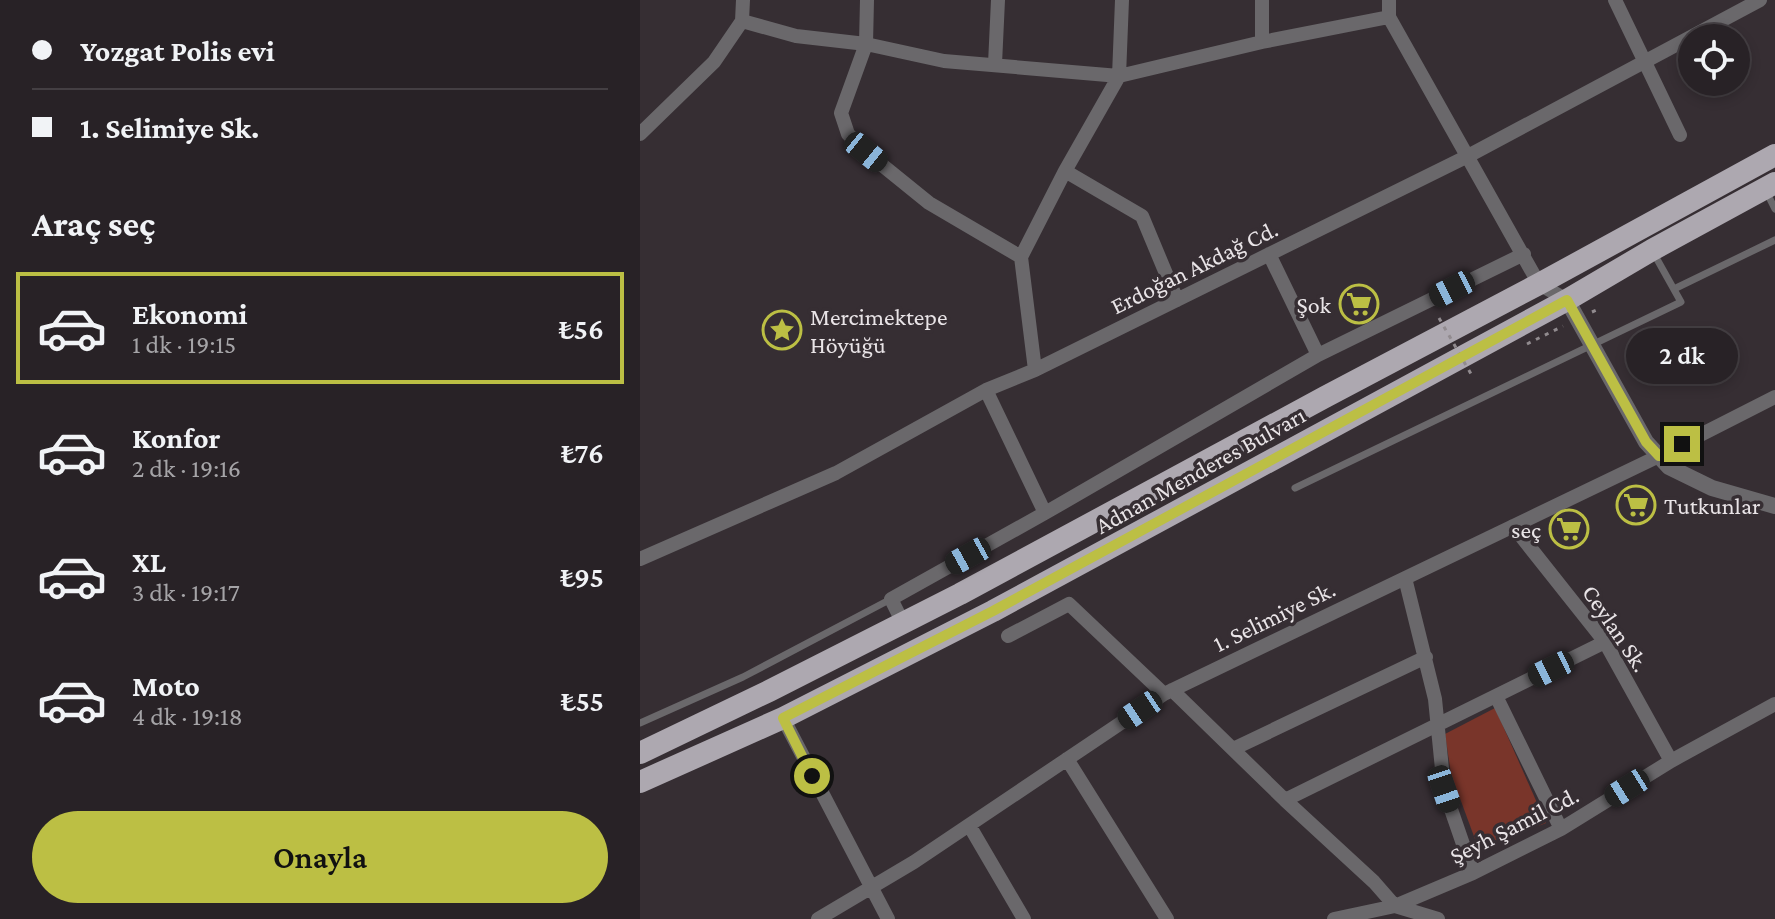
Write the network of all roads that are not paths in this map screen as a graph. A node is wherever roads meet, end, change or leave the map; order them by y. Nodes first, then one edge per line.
1 (743, 0) edge
2 (867, 0) edge
3 (998, 0) edge
4 (1122, 0) edge
5 (1262, 0) edge
6 (1389, 0) edge
7 (1615, 0) edge
8 (1755, 1) edge
9 (1389, 17) junction
10 (742, 21) junction
11 (1262, 42) junction
12 (866, 44) junction
13 (1646, 61) junction
14 (995, 64) junction
15 (1119, 76) junction
16 (640, 134) edge
17 (1680, 135) dead end
18 (1775, 155) edge
19 (1468, 156) junction
20 (1065, 171) junction
21 (1772, 194) edge
22 (1775, 240) edge
23 (1652, 250) junction
24 (1269, 254) junction
25 (1524, 254) junction
26 (1021, 257) junction
27 (1539, 284) junction
28 (1674, 289) junction
29 (1177, 300) junction
30 (1572, 310) junction
31 (1592, 345) junction
32 (1318, 355) junction
33 (1035, 370) junction
34 (986, 390) junction
35 (1775, 397) edge
36 (1659, 456) junction
37 (1295, 488) dead end
38 (1775, 506) edge
39 (1045, 513) junction
40 (1513, 526) junction
41 (640, 559) edge
42 (1405, 578) junction
43 (891, 599) junction
44 (903, 623) junction
45 (1008, 636) dead end
46 (1605, 642) junction
47 (1426, 657) junction
48 (1168, 692) junction
49 (1496, 696) junction
50 (1775, 704) edge
51 (783, 718) junction
52 (640, 723) edge
53 (1438, 725) junction
54 (1233, 749) junction
55 (640, 753) edge
56 (1067, 759) junction
57 (1671, 761) junction
58 (640, 782) edge
59 (1285, 800) junction
60 (969, 825) junction
61 (1561, 829) junction
62 (1473, 873) junction
63 (871, 888) junction
64 (1395, 906) junction
65 (818, 919) edge
66 (888, 919) edge
67 (1024, 919) edge
68 (1167, 919) edge
69 (1334, 919) edge
70 (1438, 919) edge

1 - 10 street
2 - 12 street
3 - 14 street
4 - 15 street
5 - 11 street
6 - 9 street
7 - 13 street
8 - 13 street, Erdoğan Akdağ Cd.
9 - 11 street
9 - 19 street
10 - 12 street
10 - 16 street
11 - 15 street
12 - 14 street
12 - 26 street
13 - 17 street
13 - 19 street, Erdoğan Akdağ Cd.
14 - 15 street
15 - 20 street
18 - 27 highway, Adnan Menderes Bulvarı
19 - 24 street, Erdoğan Akdağ Cd.
19 - 25 street
20 - 26 street
20 - 29 street
21 - 23 highway, Adnan Menderes Bulvarı
22 - 28 lane
23 - 28 lane
23 - 30 highway, Adnan Menderes Bulvarı
24 - 29 street, Erdoğan Akdağ Cd.
24 - 32 street
25 - 27 street
25 - 32 street
26 - 33 street
27 - 30 street
27 - 44 highway, Adnan Menderes Bulvarı
28 - 31 lane
29 - 33 street, Erdoğan Akdağ Cd.
30 - 31 street
30 - 51 highway, Adnan Menderes Bulvarı
31 - 36 street
31 - 37 lane
32 - 39 street
33 - 34 street, Erdoğan Akdağ Cd.
34 - 39 street
34 - 41 street, Erdoğan Akdağ Cd.
35 - 36 street, 1. Selimiye Sk.
36 - 38 street
36 - 40 street, 1. Selimiye Sk.
39 - 43 street
40 - 42 street, 1. Selimiye Sk.
40 - 46 street, Ceylan Sk.
42 - 47 street
42 - 48 street, 1. Selimiye Sk.
43 - 44 street
43 - 52 lane
44 - 55 highway, Adnan Menderes Bulvarı
45 - 48 street
46 - 49 street
46 - 57 street, Ceylan Sk.
47 - 53 street
47 - 54 street
48 - 54 street
48 - 56 street, 1. Selimiye Sk.
49 - 53 street
49 - 61 street
50 - 57 street, Şeyh Şamil Cd.
51 - 58 highway, Adnan Menderes Bulvarı
51 - 63 street
53 - 59 street
53 - 62 street
54 - 59 street
56 - 60 street, 1. Selimiye Sk.
56 - 68 street
57 - 61 street, Şeyh Şamil Cd.
59 - 64 street
60 - 63 street, 1. Selimiye Sk.
60 - 67 street
61 - 62 street, Şeyh Şamil Cd.
62 - 64 street, Şeyh Şamil Cd.
63 - 65 street, 1. Selimiye Sk.
63 - 66 street
64 - 69 street, Şeyh Şamil Cd.
64 - 70 street

